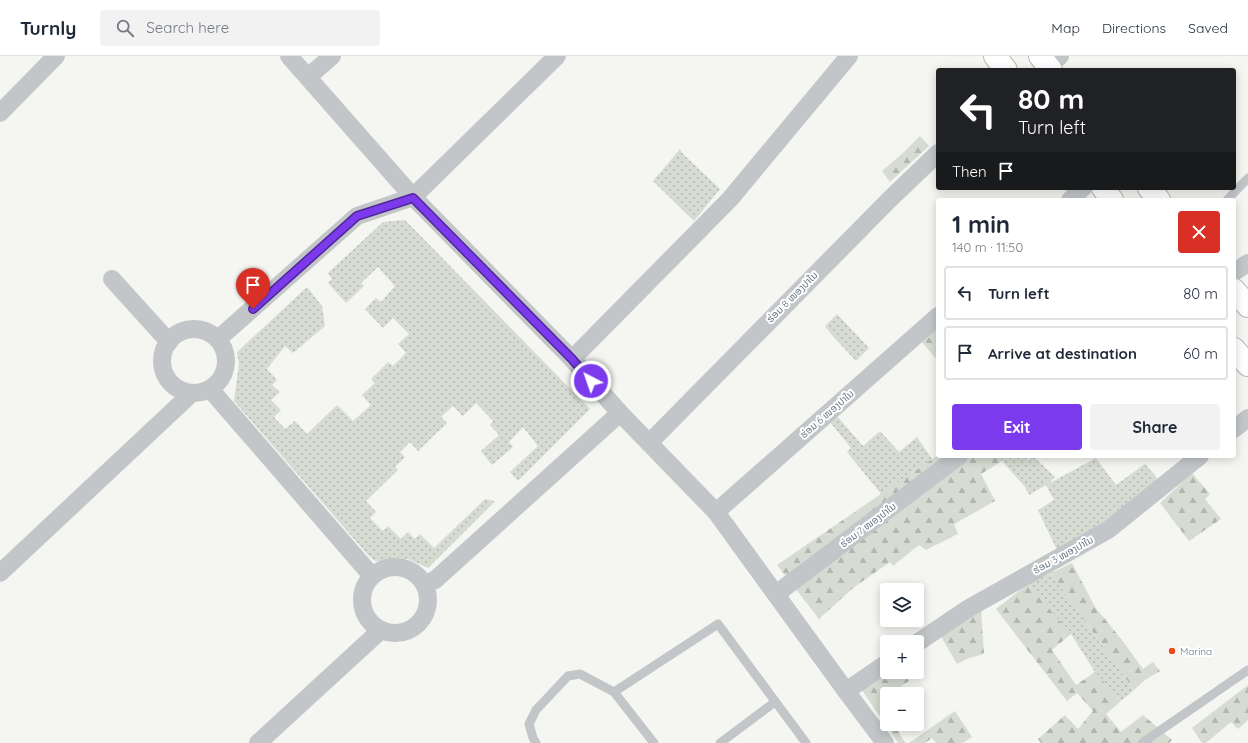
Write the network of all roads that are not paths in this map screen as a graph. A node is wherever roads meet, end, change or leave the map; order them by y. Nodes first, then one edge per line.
1 (56, 56) edge
2 (289, 56) edge
3 (332, 56) edge
4 (557, 56) edge
5 (849, 56) edge
6 (995, 56) edge
7 (1004, 68) edge
8 (308, 77) junction
9 (0, 113) edge
10 (936, 155) edge
11 (1248, 178) edge
12 (1081, 190) edge
13 (1151, 190) edge
14 (413, 198) junction
15 (1072, 198) edge
16 (1157, 198) edge
17 (1229, 198) edge
18 (1248, 263) edge
19 (1236, 271) edge
20 (112, 279) dead end
21 (1236, 292) edge
22 (1248, 306) edge
23 (936, 318) edge
24 (218, 339) junction
25 (169, 342) junction
26 (1236, 351) edge
27 (572, 359) junction
28 (1248, 365) edge
29 (210, 389) junction
30 (192, 393) junction
31 (620, 413) junction
32 (1248, 418) edge
33 (1236, 427) edge
34 (649, 443) junction
35 (956, 458) edge
36 (1198, 458) edge
37 (716, 512) junction
38 (0, 573) edge
39 (372, 576) junction
40 (424, 584) junction
41 (776, 594) junction
42 (381, 630) junction
43 (924, 638) edge
44 (880, 668) edge
45 (1248, 670) edge
46 (846, 691) junction
47 (614, 692) junction
48 (775, 702) junction
49 (258, 743) edge
50 (536, 743) edge
51 (654, 743) edge
52 (720, 743) edge
53 (806, 743) edge
54 (885, 743) edge
55 (1142, 743) edge

1 - 9 street
2 - 8 street
3 - 8 street
4 - 14 street
5 - 27 street
6 - 7 highway
8 - 14 street
10 - 34 street, ຮ່ອມ 8 ໜອງປາໃນ
11 - 17 lane
12 - 15 street
13 - 16 highway
14 - 24 street
14 - 27 street
18 - 19 street
20 - 25 street
21 - 22 highway
23 - 37 street, ຮ່ອມ 6 ໜອງປາໃນ
24 - 25 street
24 - 29 street
25 - 30 street
26 - 28 highway
27 - 31 street
29 - 30 street
29 - 39 street
30 - 38 street
31 - 34 street
31 - 40 street
32 - 33 street
34 - 37 street
35 - 41 street, ຮ່ອມ 7 ໜອງປາໃນ
36 - 43 street, ຮ່ອມ 3 ໜອງປາໃນ
37 - 41 street
39 - 40 street
39 - 42 street
40 - 42 street
41 - 46 street
42 - 49 street
44 - 46 street
45 - 55 lane
46 - 54 street
47 - 48 lane
47 - 50 lane
47 - 51 lane
48 - 52 lane
48 - 53 lane

